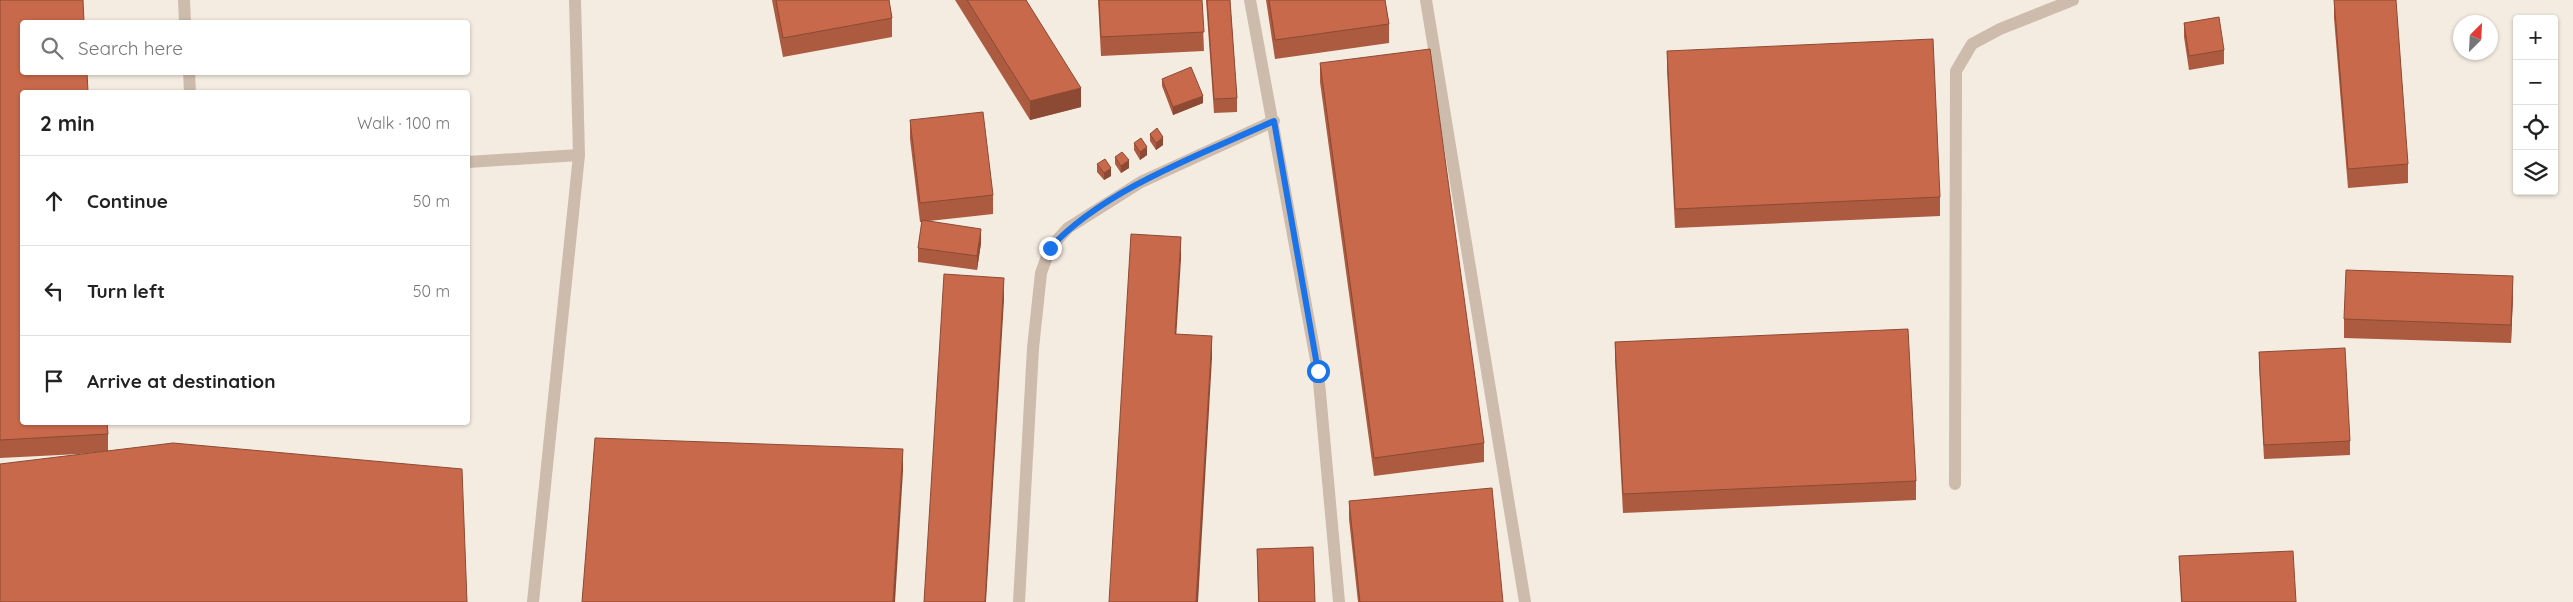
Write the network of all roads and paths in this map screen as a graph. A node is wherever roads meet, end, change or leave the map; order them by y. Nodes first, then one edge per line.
1 (184, 0) edge
2 (575, 0) edge
3 (1250, 0) edge
4 (1426, 0) edge
5 (2073, 0) edge
6 (186, 20) edge
7 (189, 75) edge
8 (190, 90) edge
9 (1274, 121) junction
10 (579, 155) junction
11 (470, 162) edge
12 (1955, 484) dead end
13 (533, 602) edge
14 (1019, 602) edge
15 (1339, 602) edge
16 (1525, 602) edge

1 - 6 lane
2 - 10 lane
3 - 9 lane
4 - 16 lane
5 - 12 lane
7 - 8 lane
9 - 14 lane
9 - 15 lane
10 - 11 lane
10 - 13 lane

